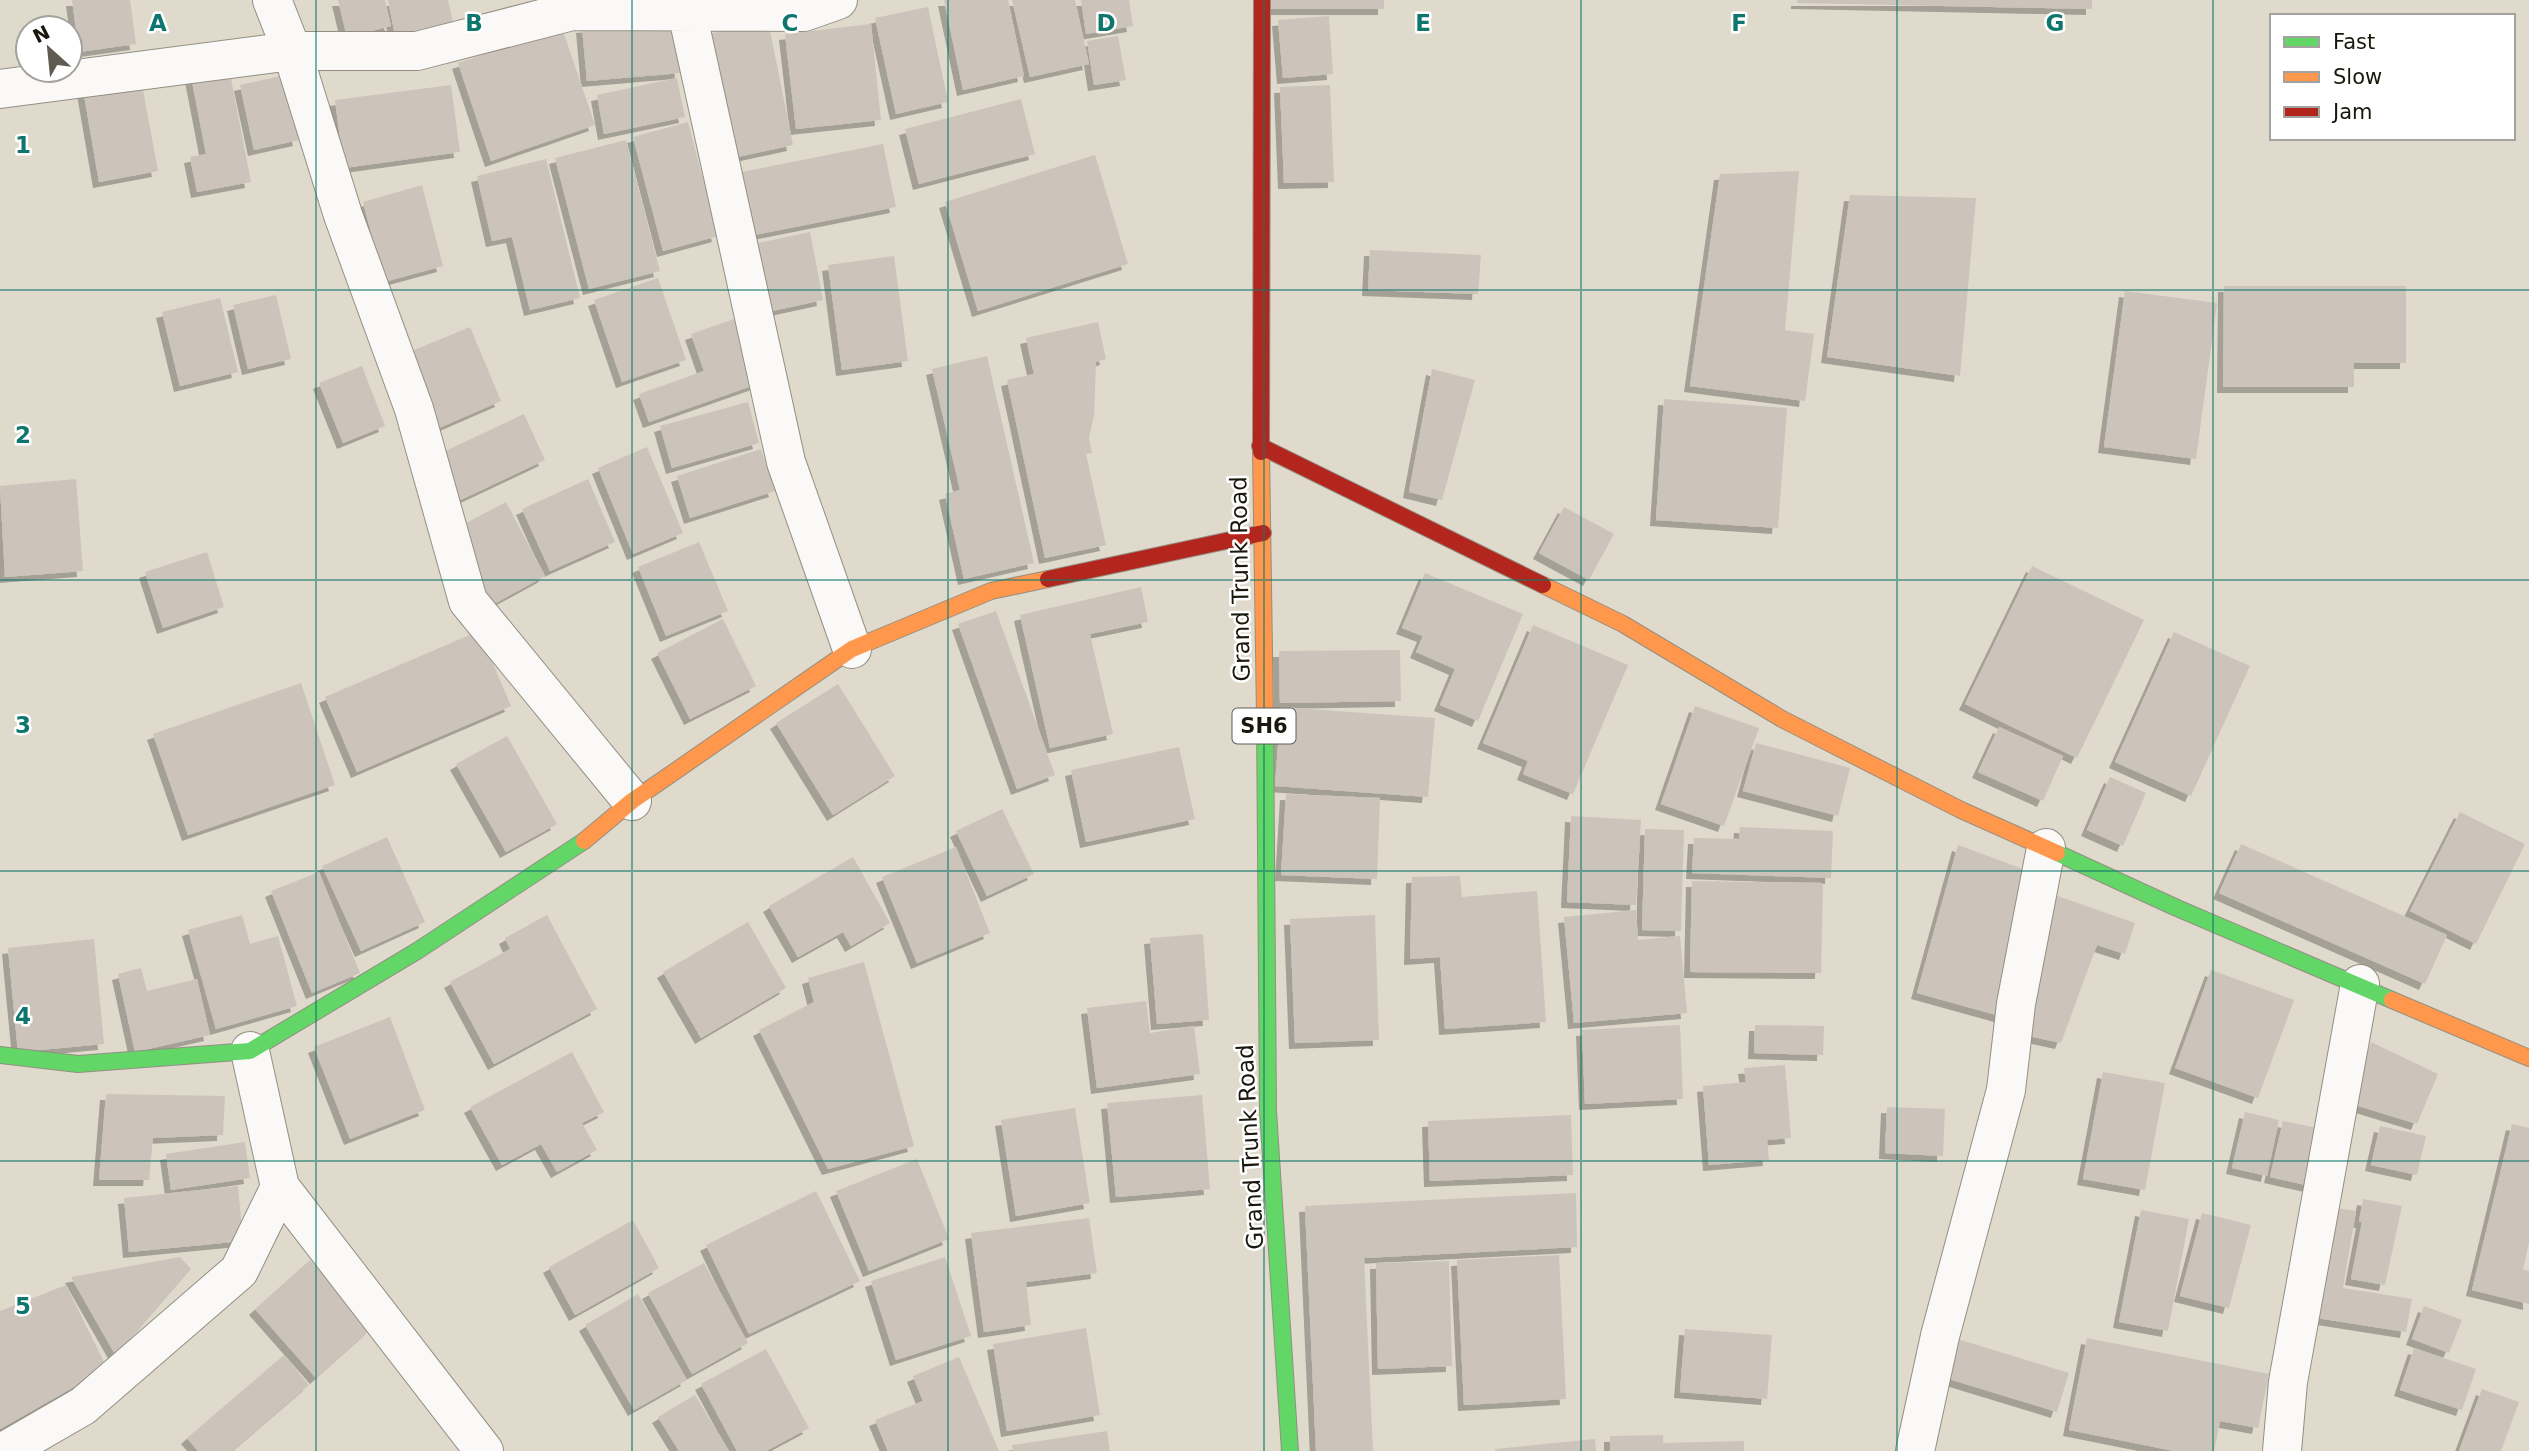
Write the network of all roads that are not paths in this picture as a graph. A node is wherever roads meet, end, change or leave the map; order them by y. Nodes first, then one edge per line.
1 (272, 0) edge
2 (838, 0) edge
3 (1262, 0) edge
4 (611, 6) edge
5 (687, 12) junction
6 (292, 51) junction
7 (0, 89) edge
8 (1260, 446) junction
9 (1263, 533) junction
10 (852, 649) junction
11 (632, 802) junction
12 (2046, 848) junction
13 (2360, 985) junction
14 (250, 1051) junction
15 (0, 1055) edge
16 (2529, 1058) edge
17 (280, 1187) junction
18 (1287, 1450) edge
19 (5, 1451) edge
20 (484, 1451) edge
21 (1915, 1451) edge
22 (2282, 1451) edge

1 - 6 street
2 - 5 street
3 - 8 street, Grand Trunk Road / SH6
4 - 5 street
4 - 6 street
5 - 10 street
6 - 7 street
6 - 11 street
8 - 9 street, Grand Trunk Road / SH6
8 - 12 street
9 - 10 street
9 - 18 street, Grand Trunk Road / SH6
10 - 11 street
11 - 14 street
12 - 13 street
12 - 21 street
13 - 16 street
13 - 22 street
14 - 15 street
14 - 17 street
17 - 19 street
17 - 20 street

